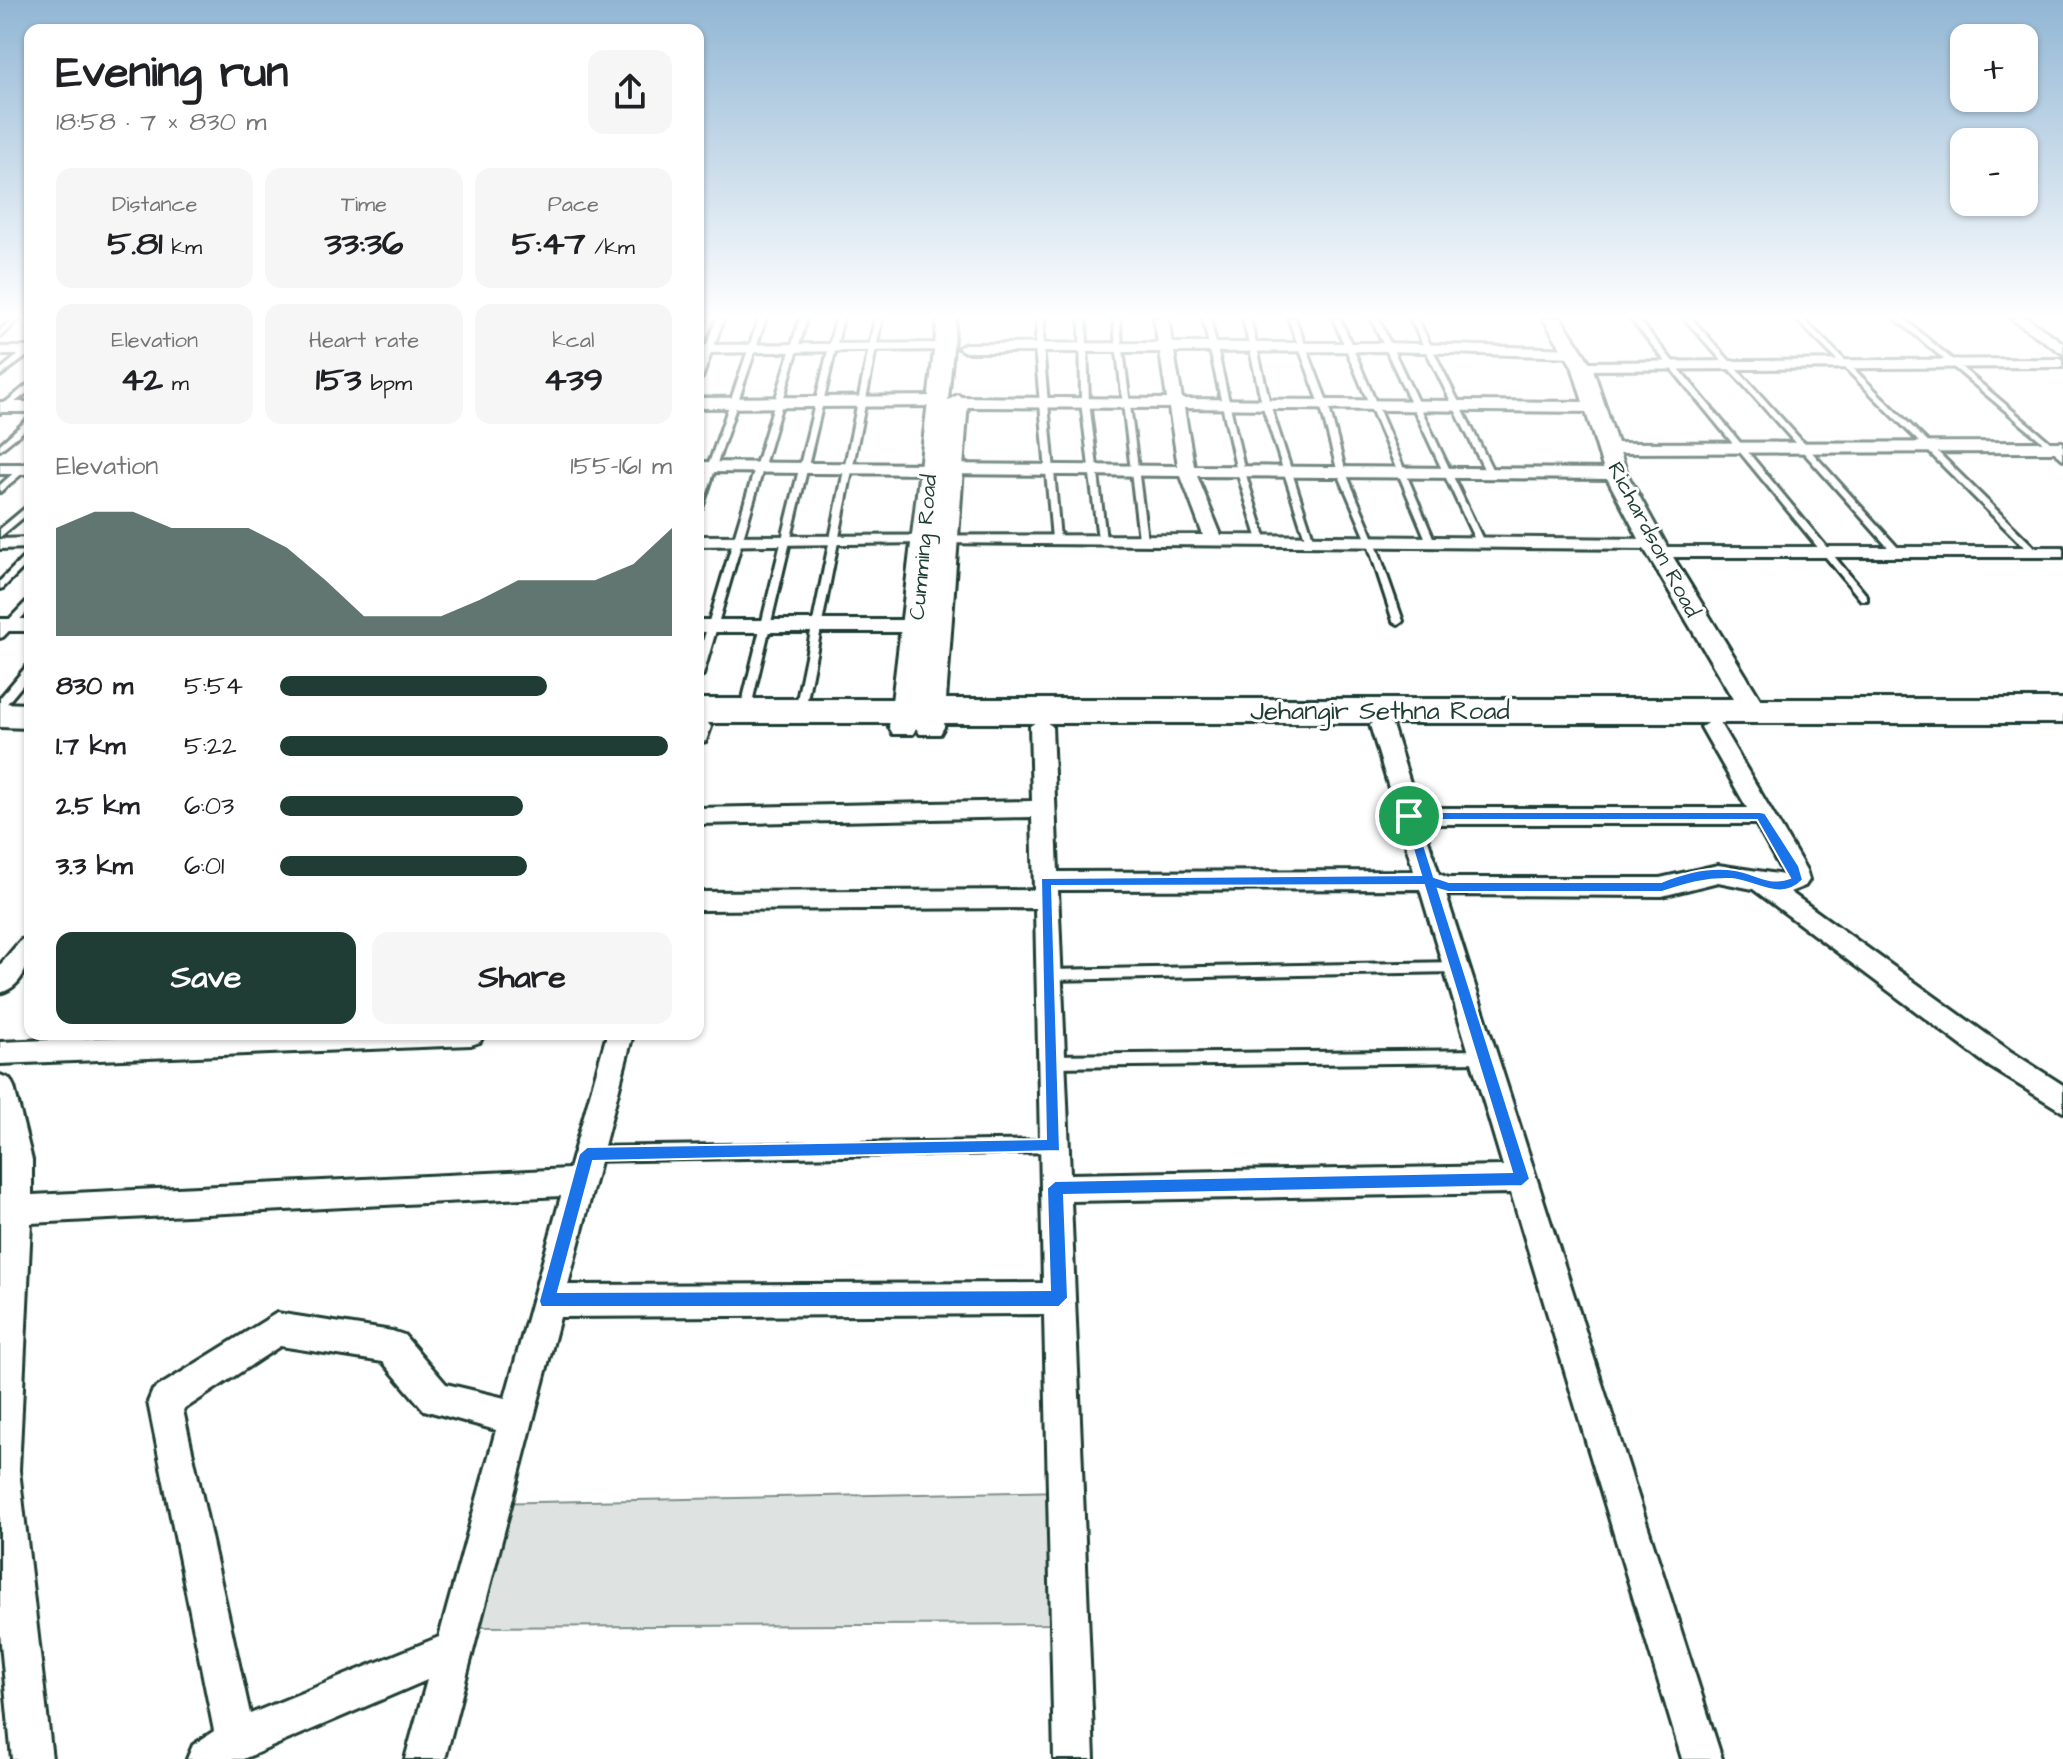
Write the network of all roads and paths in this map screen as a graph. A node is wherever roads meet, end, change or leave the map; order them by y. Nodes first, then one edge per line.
1 (735, 400) edge
2 (1226, 400) edge
3 (1265, 400) edge
4 (1322, 400) edge
5 (1372, 400) edge
6 (1412, 400) edge
7 (1453, 400) edge
8 (1593, 400) edge
9 (1699, 400) edge
10 (1758, 400) edge
11 (1882, 400) edge
12 (1998, 400) edge
13 (779, 402) junction
14 (820, 402) junction
15 (863, 402) junction
16 (948, 402) junction
17 (1045, 402) junction
18 (1085, 402) junction
19 (704, 403) edge
20 (734, 403) junction
21 (1125, 403) junction
22 (1177, 403) junction
23 (1227, 403) junction
24 (1266, 404) junction
25 (1324, 404) junction
26 (1374, 404) junction
27 (1415, 406) junction
28 (1456, 406) junction
29 (24, 407) edge
30 (1595, 407) junction
31 (2, 409) edge
32 (24, 427) edge
33 (1930, 447) junction
34 (0, 448) edge
35 (1608, 448) junction
36 (1738, 448) junction
37 (1802, 448) junction
38 (2059, 450) edge
39 (24, 467) edge
40 (705, 467) edge
41 (760, 467) junction
42 (804, 467) junction
43 (849, 467) junction
44 (929, 467) junction
45 (953, 468) junction
46 (0, 469) edge
47 (24, 469) edge
48 (1049, 470) junction
49 (1093, 470) junction
50 (1133, 471) junction
51 (1187, 471) junction
52 (1241, 472) junction
53 (1286, 472) junction
54 (1342, 473) junction
55 (1401, 473) junction
56 (1490, 473) junction
57 (1447, 474) junction
58 (1616, 474) junction
59 (0, 489) edge
60 (24, 512) edge
61 (0, 534) edge
62 (787, 539) junction
63 (835, 539) junction
64 (934, 539) junction
65 (1056, 539) junction
66 (1102, 539) junction
67 (1143, 539) junction
68 (738, 540) junction
69 (1214, 540) junction
70 (1262, 540) junction
71 (704, 541) edge
72 (1310, 541) junction
73 (1371, 541) junction
74 (1431, 542) junction
75 (1480, 542) junction
76 (24, 543) edge
77 (0, 544) edge
78 (1655, 548) junction
79 (1825, 552) junction
80 (1897, 552) junction
81 (2034, 552) junction
82 (2063, 552) edge
83 (24, 562) edge
84 (0, 586) edge
85 (1864, 598) dead end
86 (24, 609) edge
87 (1398, 621) dead end
88 (24, 626) edge
89 (705, 626) edge
90 (766, 626) junction
91 (817, 626) junction
92 (915, 626) junction
93 (3, 628) edge
94 (24, 676) edge
95 (0, 705) edge
96 (800, 710) junction
97 (1753, 710) junction
98 (745, 711) junction
99 (2063, 711) edge
100 (0, 715) edge
101 (24, 716) edge
102 (917, 719) junction
103 (704, 723) edge
104 (704, 725) edge
105 (1381, 725) junction
106 (1041, 726) junction
107 (1712, 727) junction
108 (2063, 727) edge
109 (0, 731) edge
110 (24, 731) edge
111 (1043, 809) junction
112 (704, 816) edge
113 (1409, 816) junction
114 (1760, 816) junction
115 (1429, 880) junction
116 (1763, 885) junction
117 (1046, 890) junction
118 (704, 901) edge
119 (24, 954) edge
120 (1456, 967) junction
121 (1049, 975) junction
122 (0, 983) edge
123 (179, 1040) edge
124 (618, 1040) edge
125 (96, 1042) edge
126 (0, 1053) edge
127 (1484, 1056) junction
128 (1051, 1061) junction
129 (0, 1087) edge
130 (2063, 1100) edge
131 (1054, 1146) junction
132 (8, 1164) edge
133 (583, 1168) junction
134 (1522, 1179) junction
135 (1055, 1188) junction
136 (17, 1210) junction
137 (1059, 1298) junction
138 (547, 1301) junction
139 (516, 1418) junction
140 (454, 1650) junction
141 (222, 1750) edge
142 (32, 1759) edge
143 (425, 1759) edge
144 (1074, 1759) edge
145 (1702, 1759) edge

1 - 20 lane
2 - 23 lane
3 - 24 lane
4 - 25 lane
5 - 26 lane
6 - 27 lane
7 - 28 lane
8 - 30 street, Richardson Road
9 - 36 lane
10 - 37 lane
11 - 33 lane
12 - 38 lane
13 - 14 street
13 - 20 street
13 - 41 lane
14 - 15 street
14 - 42 lane
15 - 16 street
15 - 43 lane
16 - 17 street
16 - 44 street, Cumming Road
16 - 45 street, Cumming Road
17 - 18 street
17 - 48 lane
18 - 21 street
18 - 49 lane
19 - 20 street
20 - 40 lane
21 - 22 street
21 - 50 lane
22 - 23 street
22 - 51 street
23 - 24 street
23 - 52 lane
24 - 25 street
24 - 53 lane
25 - 26 street
25 - 54 lane
26 - 27 street
26 - 55 lane
27 - 28 street
27 - 57 lane
28 - 30 street
28 - 56 lane
29 - 31 street
30 - 35 street, Richardson Road
32 - 34 lane
33 - 37 street
33 - 38 street
33 - 81 lane
35 - 36 street
35 - 58 street, Richardson Road
36 - 37 street
36 - 79 lane
37 - 80 lane
39 - 46 street
40 - 41 street
41 - 42 street
41 - 68 lane
42 - 43 street
42 - 62 lane
43 - 44 street
43 - 63 lane
44 - 45 street
44 - 64 street, Cumming Road
45 - 48 street
45 - 64 street, Cumming Road
47 - 59 lane
48 - 49 street
48 - 65 lane
49 - 50 street
49 - 66 lane
50 - 51 street
50 - 67 lane
51 - 52 street
51 - 69 street
52 - 53 street
52 - 70 lane
53 - 54 street
53 - 72 lane
54 - 55 street
54 - 73 lane
55 - 57 street
55 - 74 lane
56 - 57 street
56 - 58 street
57 - 75 lane
58 - 78 street, Richardson Road
60 - 61 lane
62 - 63 street
62 - 68 street
62 - 90 lane
63 - 64 street
63 - 91 lane
64 - 65 street
64 - 92 street, Cumming Road
64 - 102 street, Cumming Road
65 - 66 street
66 - 67 street
67 - 69 street
68 - 71 street
68 - 89 lane
69 - 70 street
70 - 72 street
72 - 73 street
73 - 74 street
73 - 87 lane
74 - 75 street
75 - 78 street
76 - 77 street
78 - 79 street
78 - 97 street, Richardson Road
79 - 80 street
79 - 85 lane
80 - 81 street
81 - 82 street
83 - 84 lane
86 - 93 lane
88 - 93 street
89 - 90 street
90 - 91 street
90 - 98 lane
91 - 92 street
91 - 96 lane
92 - 102 street, Cumming Road
94 - 95 lane
96 - 98 highway, Jehangir Sethna Road
96 - 102 highway, Jehangir Sethna Road
97 - 99 highway, Jehangir Sethna Road
97 - 102 highway, Jehangir Sethna Road
98 - 103 highway, Jehangir Sethna Road
100 - 101 highway
102 - 104 highway, Jehangir Sethna Road
102 - 106 highway, Jehangir Sethna Road
105 - 106 highway, Jehangir Sethna Road
105 - 107 highway, Jehangir Sethna Road
105 - 113 street
106 - 111 street
107 - 108 highway, Jehangir Sethna Road
107 - 114 street
109 - 110 highway
111 - 112 street
111 - 117 street
113 - 114 street
113 - 115 street
114 - 116 street
115 - 116 street
115 - 117 street
115 - 120 street
116 - 130 street
117 - 118 street
117 - 121 street
119 - 122 street
120 - 121 lane
120 - 127 street
121 - 128 street
123 - 125 street
124 - 133 street
125 - 126 street
127 - 128 lane
127 - 134 street
128 - 131 street
129 - 132 street
131 - 133 lane
131 - 135 street
132 - 136 street
133 - 136 street
133 - 138 street
134 - 135 street
134 - 145 street
135 - 137 street
136 - 142 street
137 - 138 street
137 - 144 street
138 - 139 street
139 - 140 street
139 - 141 street
140 - 141 street
140 - 143 street

